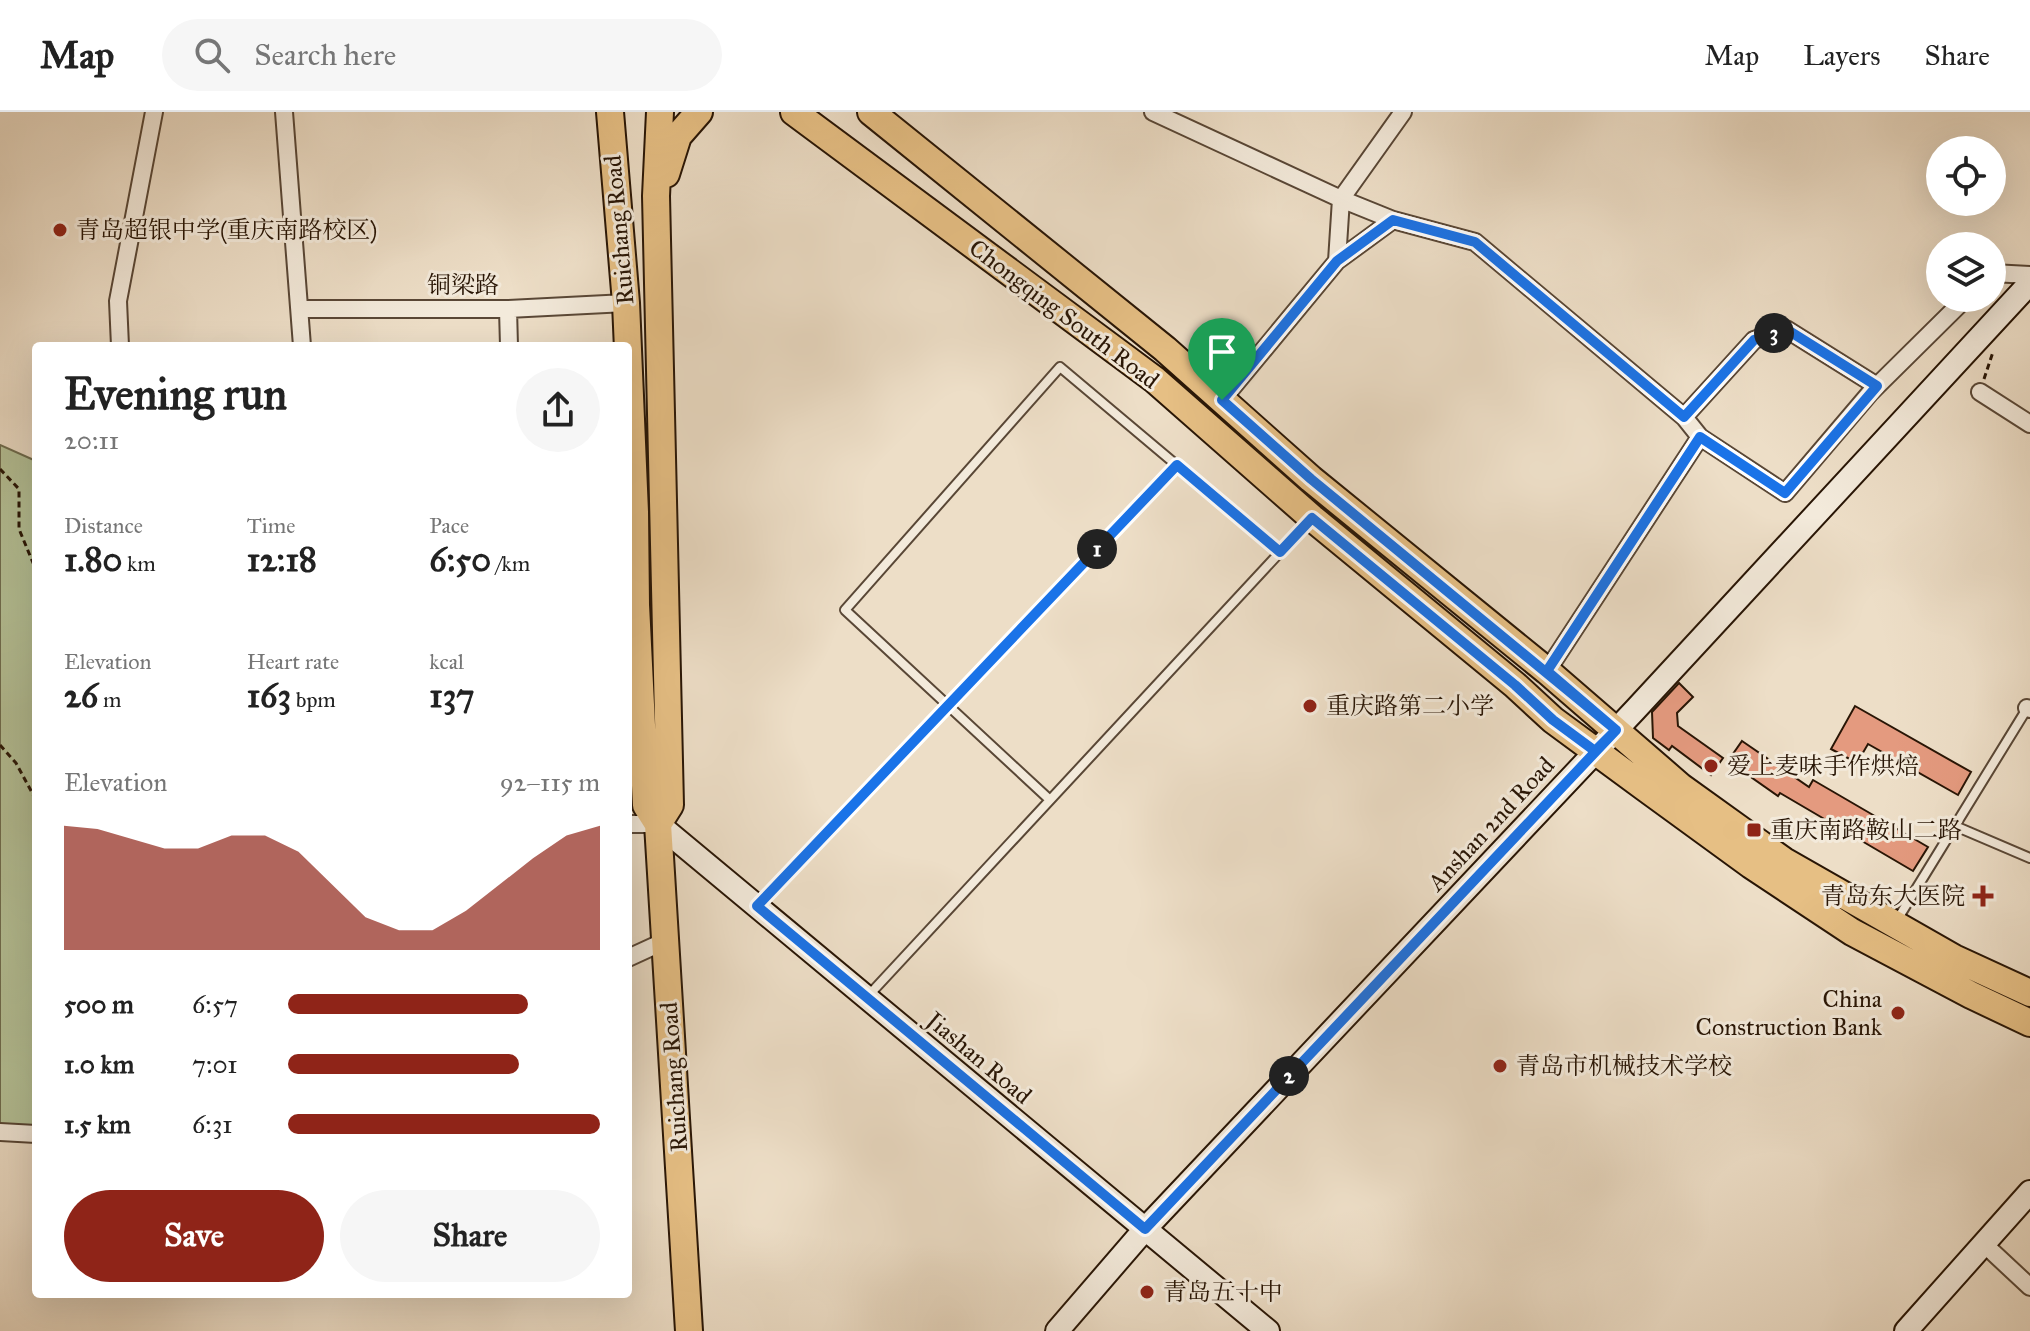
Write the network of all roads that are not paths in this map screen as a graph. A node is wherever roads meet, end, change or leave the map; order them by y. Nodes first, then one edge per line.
1 (154, 112) edge
2 (284, 112) edge
3 (600, 112) edge
4 (660, 112) edge
5 (699, 112) edge
6 (794, 112) edge
7 (1153, 112) edge
8 (1403, 112) edge
9 (878, 117) edge
10 (611, 125) edge
11 (656, 196) junction
12 (1341, 199) junction
13 (1393, 220) junction
14 (1337, 261) junction
15 (2006, 274) edge
16 (2030, 275) edge
17 (2030, 283) edge
18 (626, 303) junction
19 (300, 309) junction
20 (508, 309) junction
21 (1952, 312) edge
22 (120, 342) edge
23 (302, 342) edge
24 (509, 342) edge
25 (628, 342) edge
26 (1877, 386) junction
27 (1980, 392) road end
28 (1222, 400) junction
29 (1684, 417) junction
30 (2030, 424) edge
31 (1700, 437) junction
32 (632, 442) edge
33 (1177, 465) junction
34 (1312, 518) junction
35 (1280, 552) junction
36 (1547, 671) junction
37 (948, 706) junction
38 (2029, 707) edge
39 (1616, 730) junction
40 (1595, 751) junction
41 (1050, 800) junction
42 (632, 824) edge
43 (658, 824) junction
44 (1955, 826) junction
45 (2030, 858) edge
46 (757, 906) junction
47 (1895, 924) junction
48 (665, 941) junction
49 (632, 956) edge
50 (2030, 993) edge
51 (867, 998) junction
52 (2030, 1023) edge
53 (0, 1132) edge
54 (32, 1134) edge
55 (2030, 1192) edge
56 (1145, 1229) junction
57 (1984, 1244) junction
58 (2030, 1287) edge
59 (689, 1331) edge
60 (1057, 1331) edge
61 (1268, 1331) edge
62 (1906, 1331) edge

1 - 22 street
2 - 19 street
3 - 10 main road, Ruichang Road
4 - 11 main road, Ruichang Road
5 - 11 main road
6 - 34 main road, Chongqing South Road
7 - 12 street
8 - 12 street
9 - 28 main road, Chongqing South Road
10 - 18 main road, Ruichang Road
11 - 43 main road, Ruichang Road
12 - 13 street
12 - 14 street
13 - 14 street
13 - 29 street
14 - 28 street
15 - 16 street
17 - 39 street, Anshan 2nd Road
18 - 20 street, 铜梁路
18 - 25 main road, Ruichang Road
19 - 20 street, 铜梁路
19 - 23 street
20 - 24 street
21 - 26 street
26 - 29 street
26 - 31 street
27 - 30 street
28 - 36 main road, Chongqing South Road
29 - 31 street
31 - 36 street
32 - 43 main road, Ruichang Road
33 - 35 lane
33 - 37 lane
33 - 37 lane
34 - 35 lane
34 - 40 main road, Chongqing South Road
35 - 41 lane
36 - 39 main road, Chongqing South Road
37 - 41 lane
37 - 46 lane
38 - 44 lane
39 - 40 street, Anshan 2nd Road
39 - 47 main road, Chongqing South Road
40 - 52 main road, Chongqing South Road
40 - 56 street, Anshan 2nd Road
41 - 51 lane
42 - 43 street
43 - 46 street, Jiashan Road
43 - 48 main road, Ruichang Road
44 - 45 lane
44 - 47 lane
46 - 51 street, Jiashan Road
47 - 50 main road, Chongqing South Road
48 - 49 street
48 - 59 main road, Ruichang Road
51 - 56 street, Jiashan Road
53 - 54 street
55 - 57 street
56 - 60 street, Anshan 2nd Road
56 - 61 street, Jiashan Road
57 - 58 street
57 - 62 street

